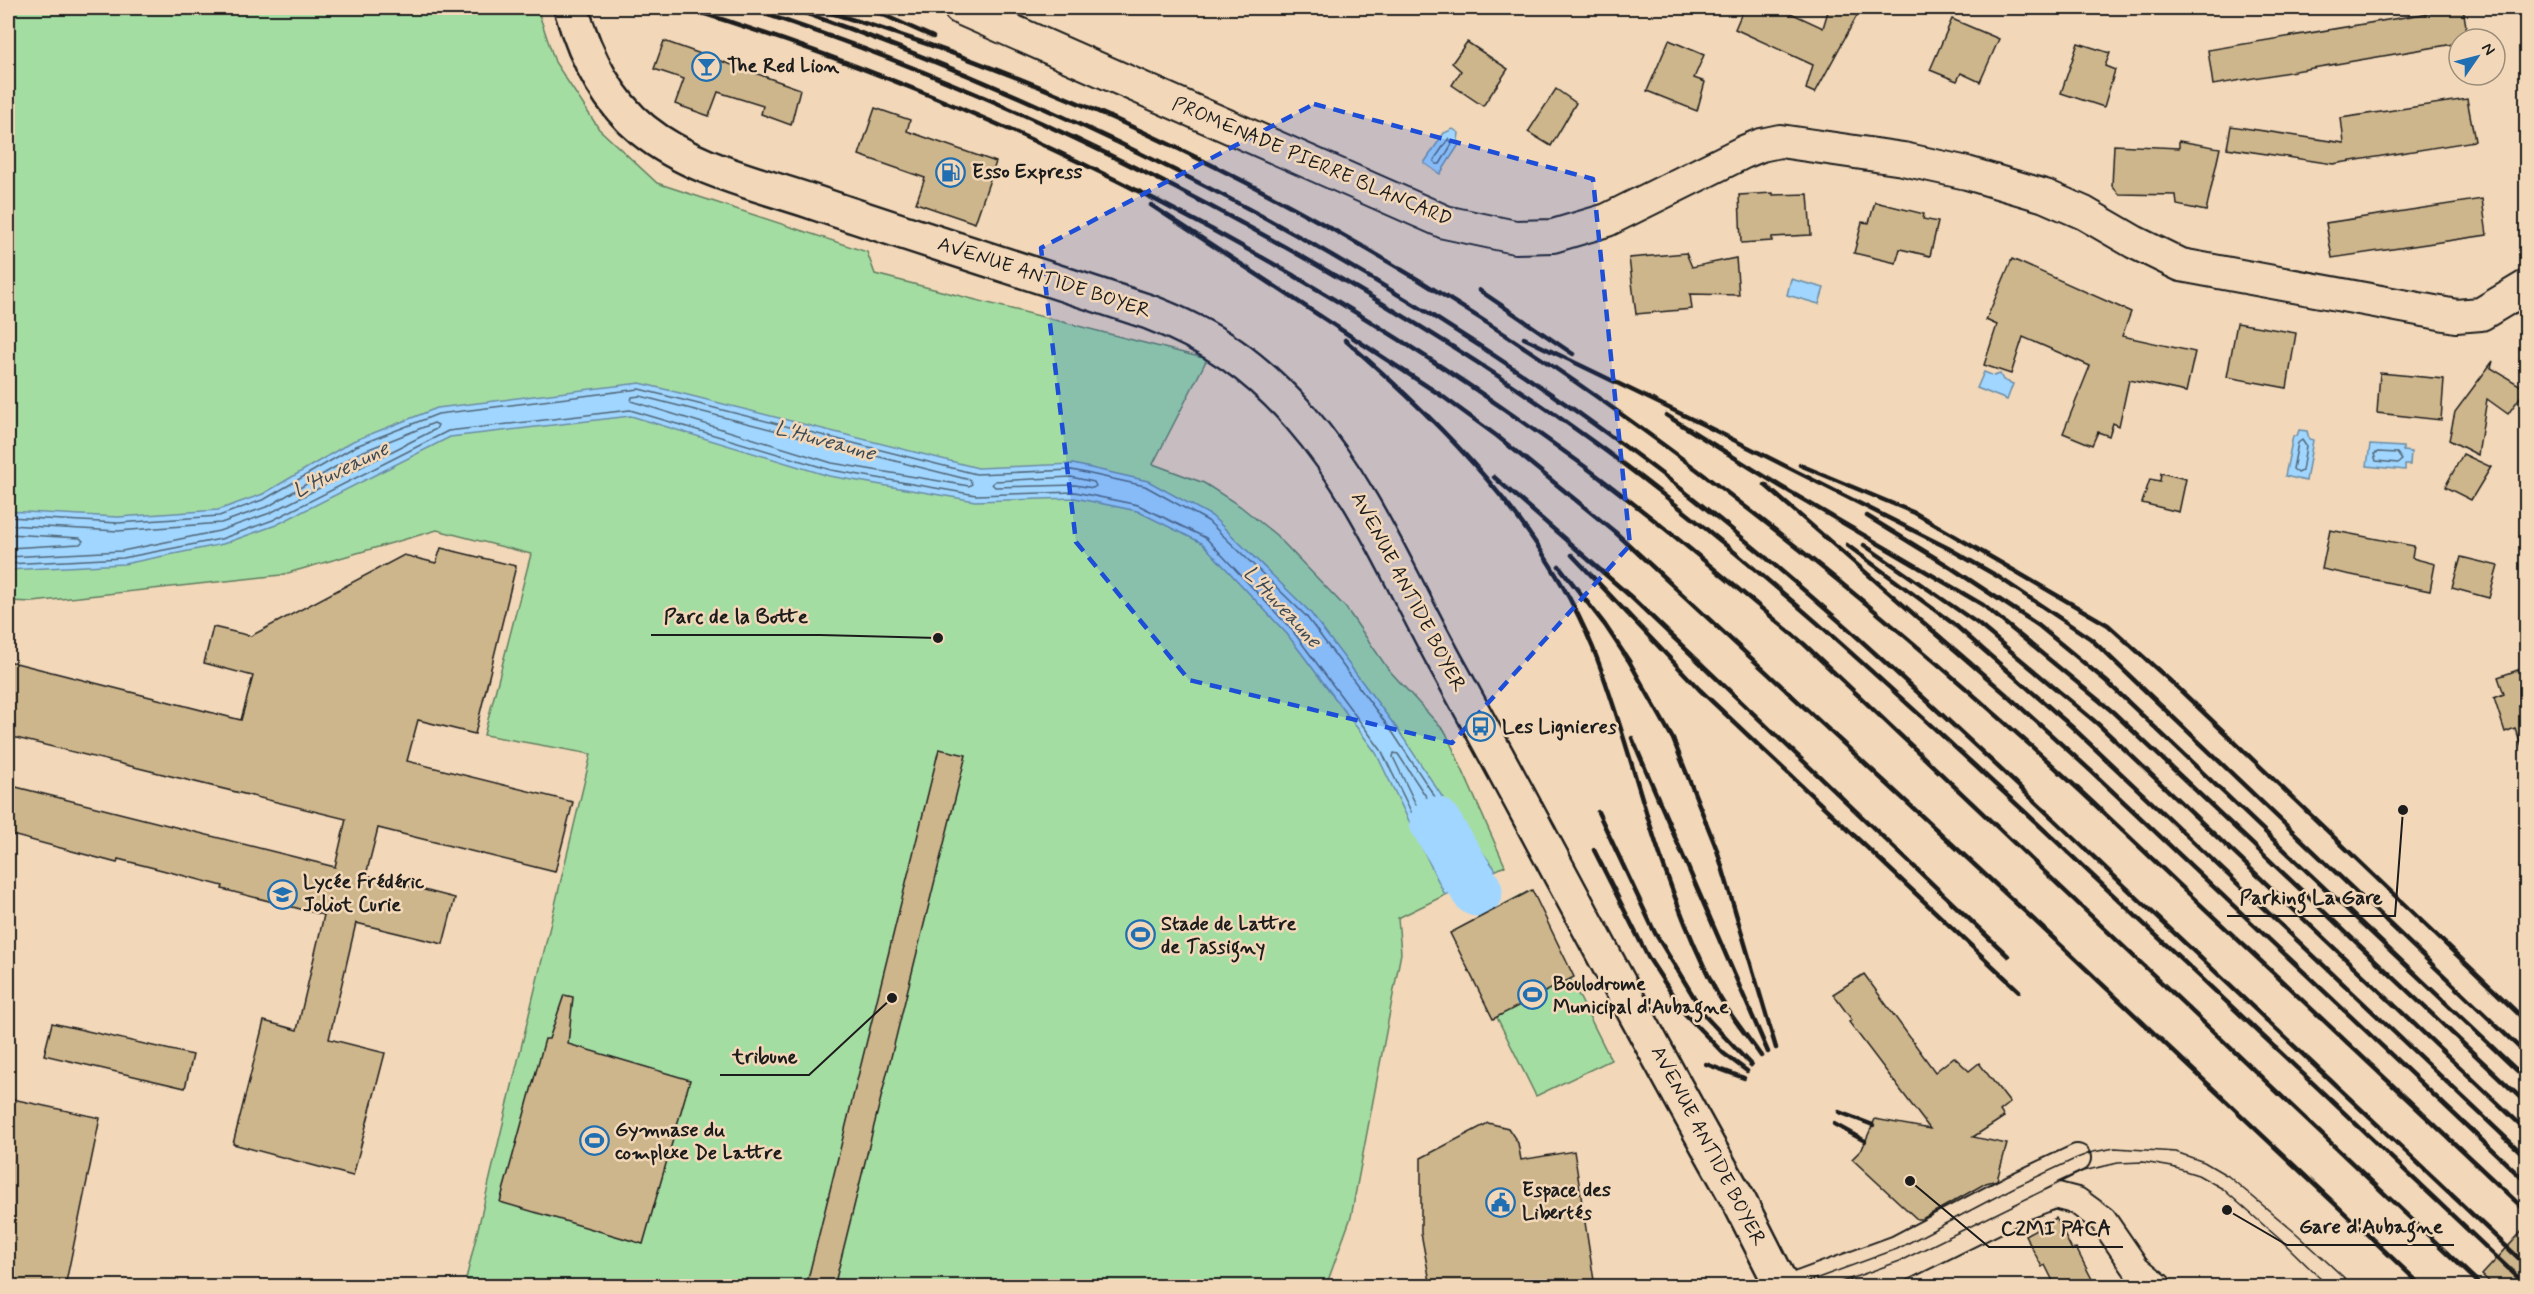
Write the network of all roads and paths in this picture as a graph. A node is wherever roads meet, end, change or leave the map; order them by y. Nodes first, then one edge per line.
1 (571, 8) edge
2 (960, 8) edge
3 (2526, 287) edge
4 (2077, 1158) dead end
5 (1782, 1287) edge
6 (1796, 1287) edge
7 (1864, 1287) edge
8 (2158, 1287) edge

1 - 5 main road, AVENUE ANTIDE BOYER
2 - 3 street, PROMENADE PIERRE BLANCARD
4 - 6 street
7 - 8 street

